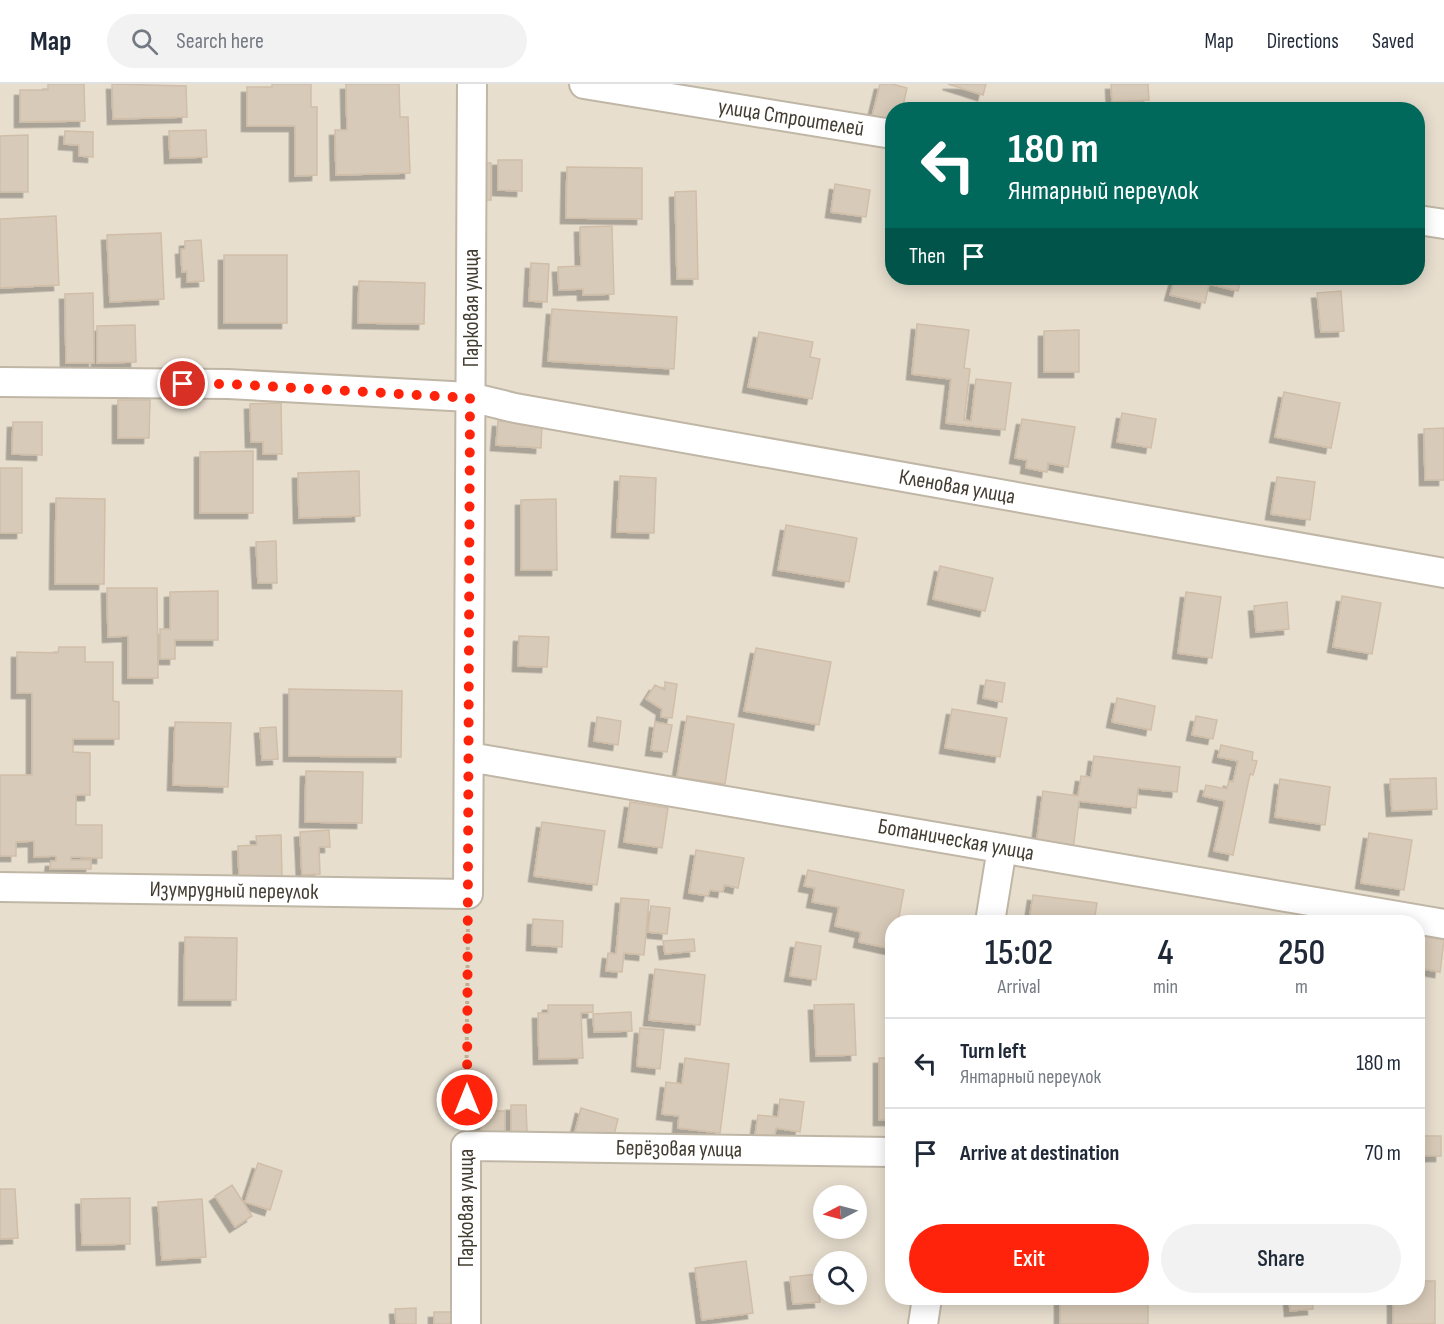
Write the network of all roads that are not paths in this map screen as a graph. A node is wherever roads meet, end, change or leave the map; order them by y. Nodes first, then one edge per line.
1 (472, 84) edge
2 (584, 84) edge
3 (885, 133) edge
4 (1425, 221) edge
5 (1444, 224) edge
6 (0, 382) edge
7 (470, 398) junction
8 (1444, 573) edge
9 (469, 757) junction
10 (1002, 848) junction
11 (0, 887) edge
12 (468, 894) joint
13 (991, 915) edge
14 (1392, 915) edge
15 (1425, 921) edge
16 (1444, 924) edge
17 (466, 1146) joint
18 (885, 1152) edge
19 (926, 1305) edge
20 (466, 1324) edge
21 (923, 1324) edge

1 - 7 street, Парковая улица
2 - 3 street, улица Строителей
4 - 5 street
6 - 7 street, Кленовая улица
7 - 8 street, Кленовая улица
7 - 9 street, Парковая улица
9 - 10 street, Ботаническая улица
9 - 12 street, Парковая улица
10 - 13 street
10 - 14 street, Ботаническая улица
11 - 12 street, Изумрудный переулок
15 - 16 street, Ботаническая улица
17 - 18 street, Берёзовая улица
17 - 20 street, Парковая улица
19 - 21 street

